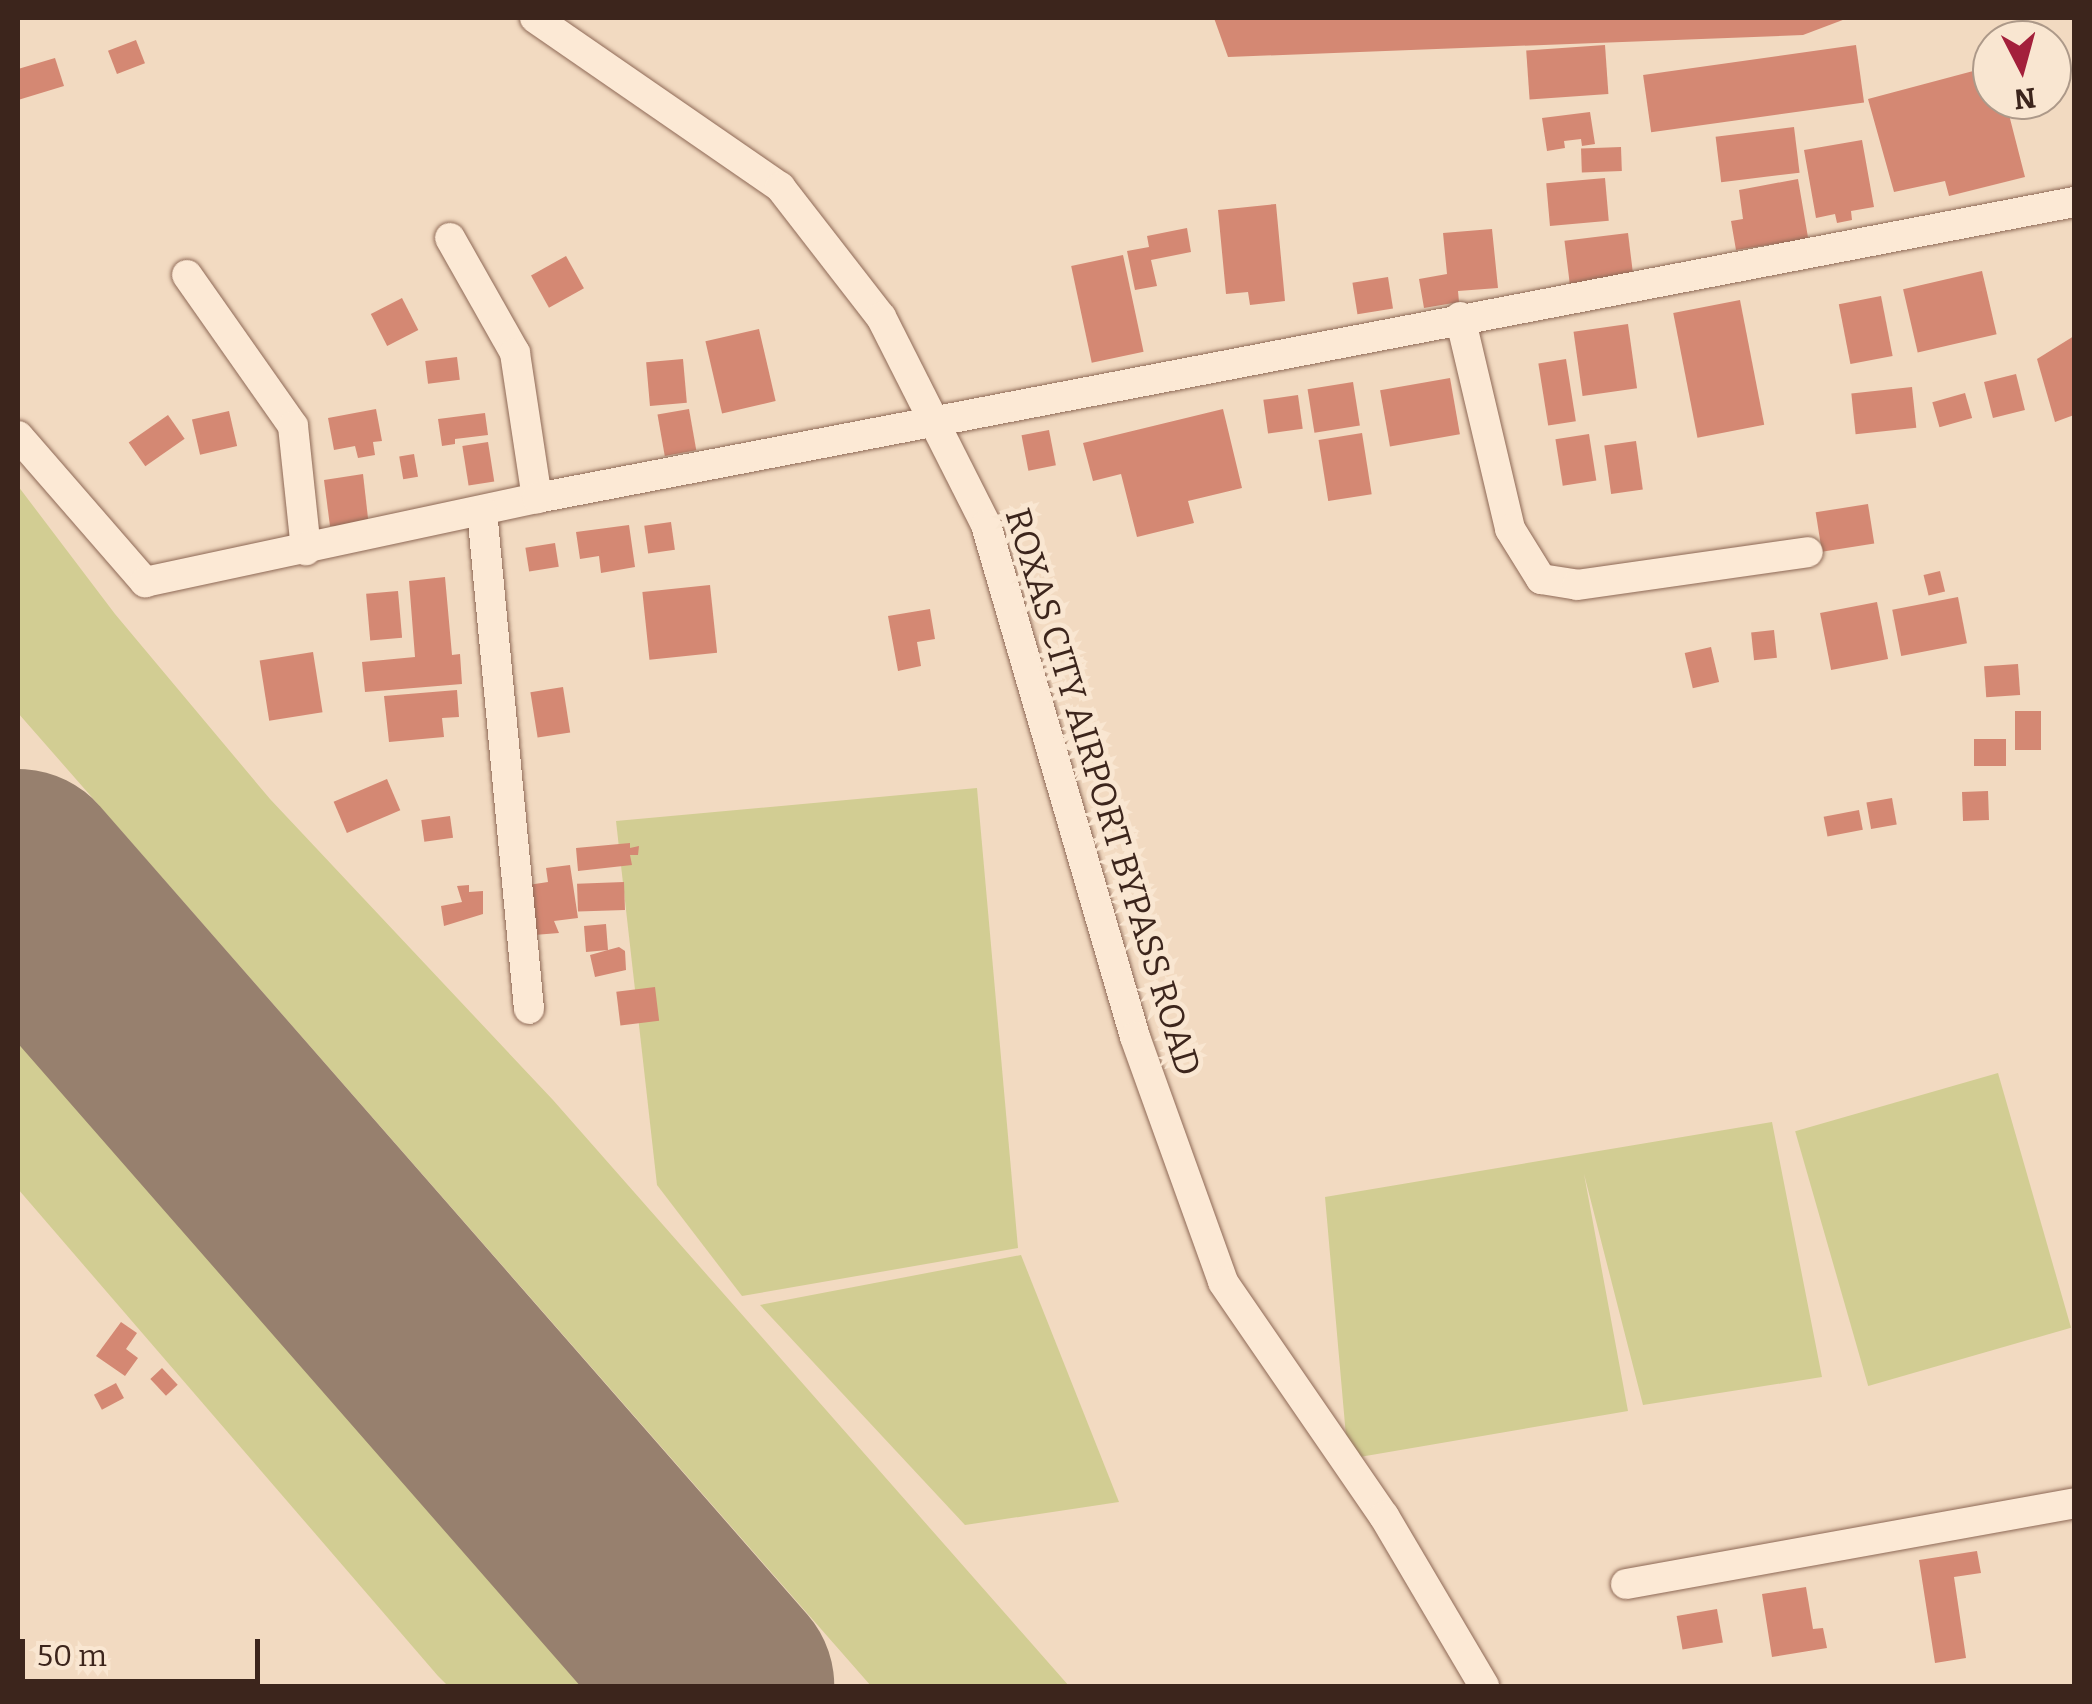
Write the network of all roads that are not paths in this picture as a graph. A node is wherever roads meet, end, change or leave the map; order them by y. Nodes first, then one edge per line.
1 (536, 18) edge
2 (2074, 202) edge
3 (450, 238) dead end
4 (187, 276) dead end
5 (1460, 317) junction
6 (18, 436) edge
7 (537, 498) junction
8 (482, 511) junction
9 (306, 550) junction
10 (1808, 552) dead end
11 (529, 1009) dead end
12 (2074, 1502) edge
13 (1626, 1584) dead end
14 (1484, 1686) edge

1 - 14 street, ROXAS CITY AIRPORT BYPASS ROAD
2 - 5 street
3 - 7 street
4 - 9 street
5 - 7 street
5 - 10 street
6 - 9 street
7 - 8 street
8 - 9 street
8 - 11 street
12 - 13 street

